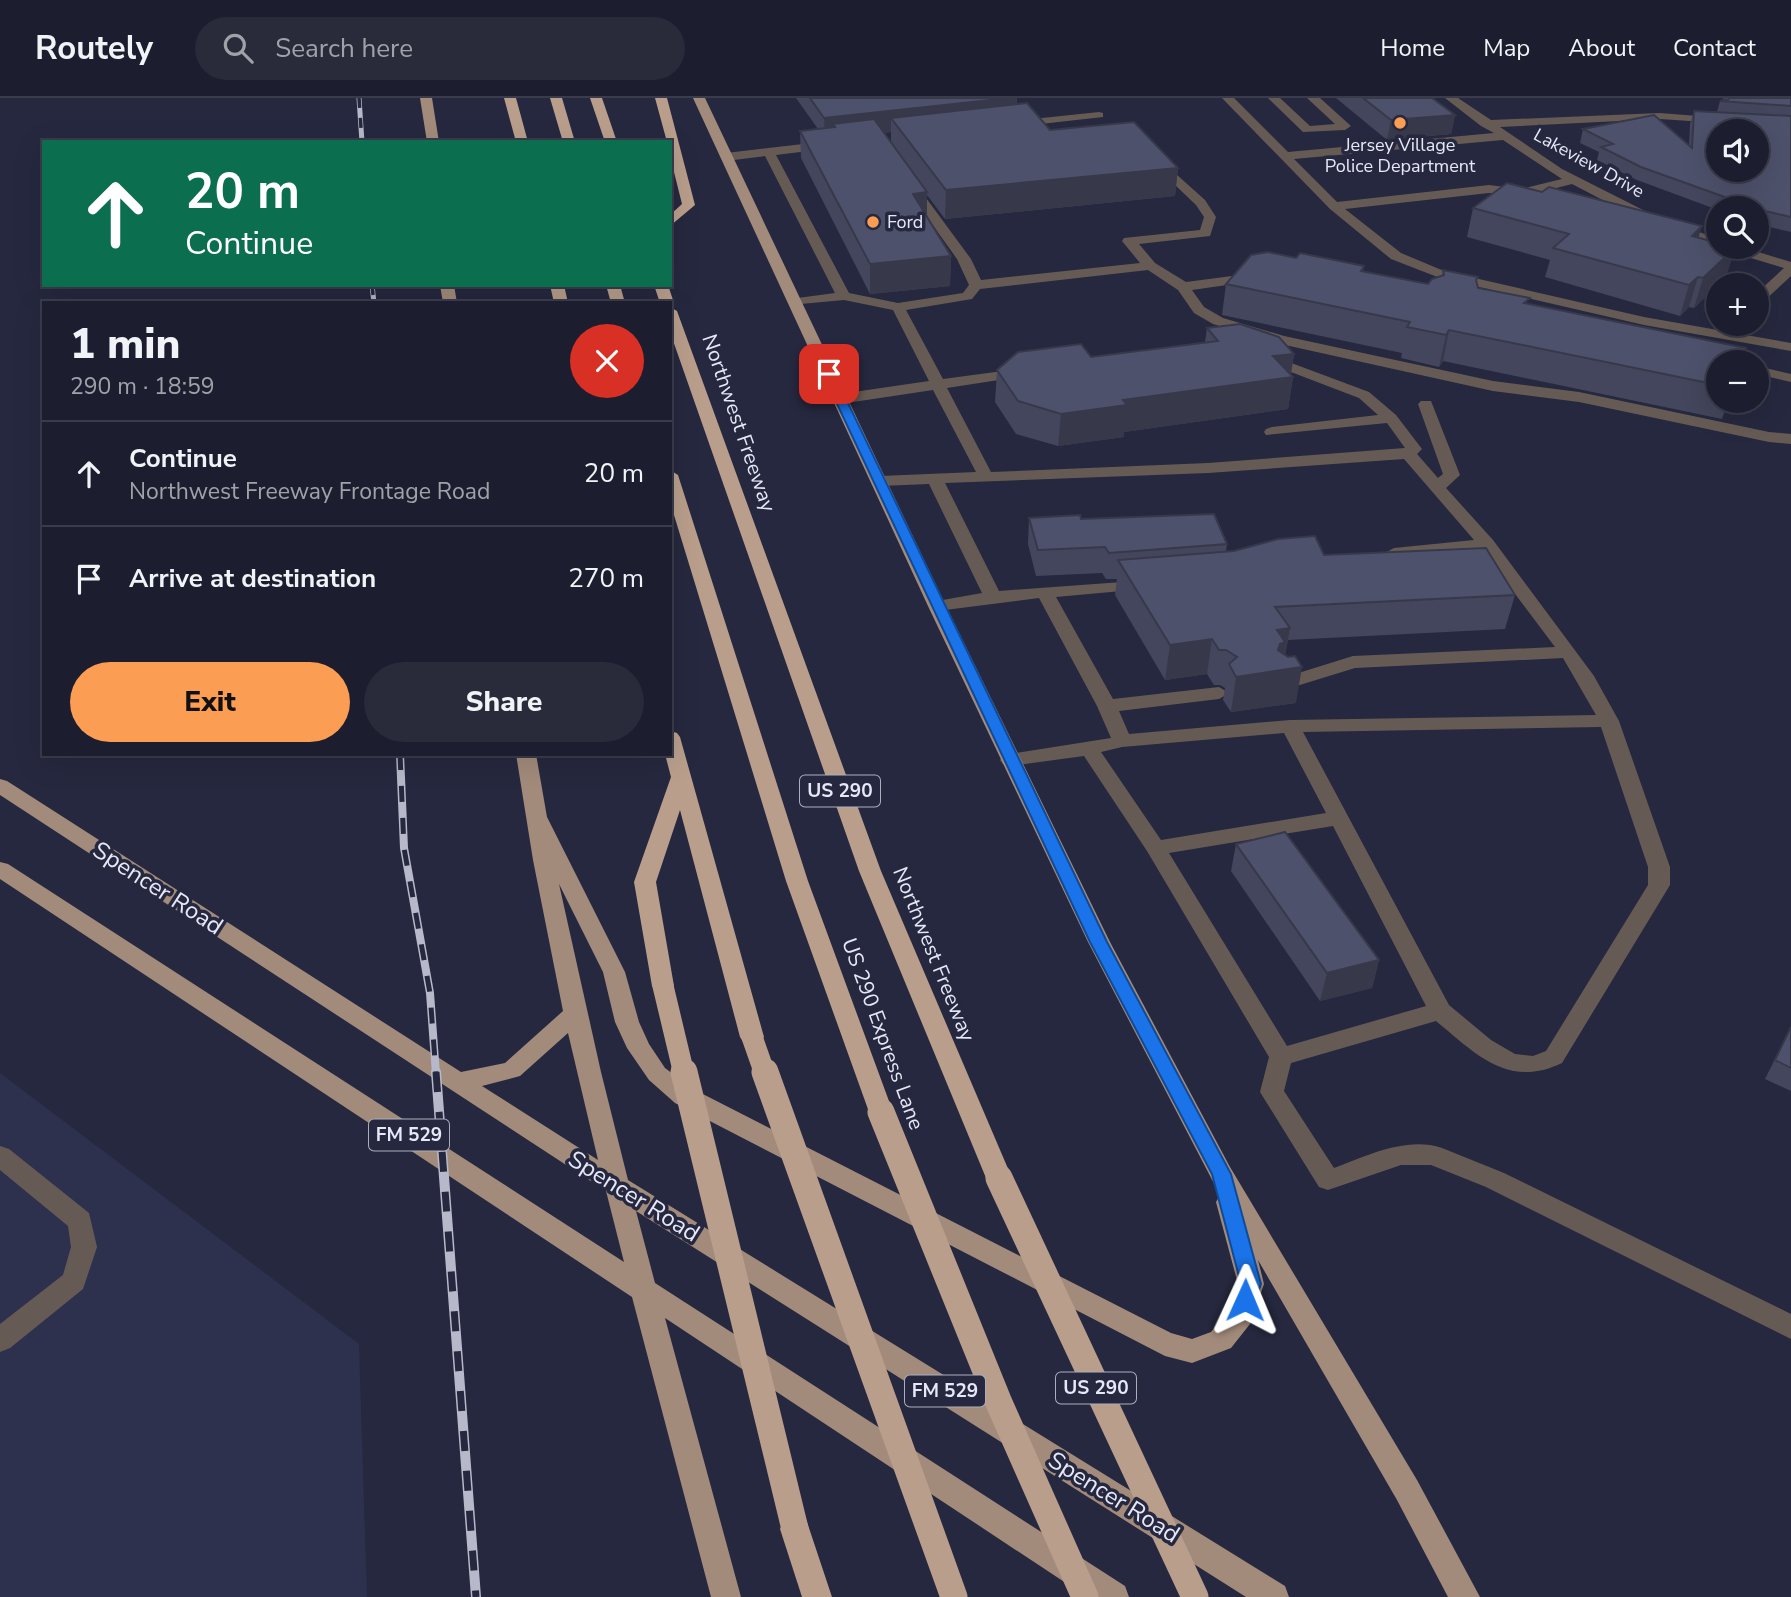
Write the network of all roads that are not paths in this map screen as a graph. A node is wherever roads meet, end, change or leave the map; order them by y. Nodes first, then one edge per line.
1 (426, 98) edge
2 (510, 98) edge
3 (556, 98) edge
4 (596, 98) edge
5 (661, 98) edge
6 (699, 98) edge
7 (1085, 98) edge
8 (1228, 98) edge
9 (1274, 98) edge
10 (1313, 98) edge
11 (1451, 98) edge
12 (1710, 119) edge
13 (1485, 124) junction
14 (1002, 125) edge
15 (1503, 136) junction
16 (433, 140) edge
17 (521, 140) edge
18 (568, 140) edge
19 (610, 140) edge
20 (672, 140) edge
21 (672, 140) edge
22 (837, 144) edge
23 (1144, 149) edge
24 (769, 152) junction
25 (1285, 156) junction
26 (726, 157) junction
27 (902, 173) edge
28 (1573, 180) junction
29 (1521, 193) junction
30 (1545, 201) edge
31 (1616, 202) junction
32 (1334, 206) junction
33 (1593, 209) edge
34 (672, 220) edge
35 (1706, 239) edge
36 (1766, 259) edge
37 (1150, 265) junction
38 (1791, 267) edge
39 (1269, 275) edge
40 (975, 285) junction
41 (1183, 288) junction
42 (1769, 288) edge
43 (844, 296) junction
44 (795, 302) junction
45 (898, 307) junction
46 (672, 318) edge
47 (1706, 327) edge
48 (1244, 330) junction
49 (1743, 336) edge
50 (1791, 348) edge
51 (1256, 354) edge
52 (1402, 356) edge
53 (1440, 365) edge
54 (1039, 370) edge
55 (1769, 373) edge
56 (1791, 378) edge
57 (937, 383) junction
58 (1579, 397) junction
59 (840, 399) junction
60 (1426, 404) dead end
61 (1391, 418) junction
62 (1272, 432) dead end
63 (1791, 439) edge
64 (1408, 454) junction
65 (986, 477) junction
66 (934, 478) junction
67 (672, 481) edge
68 (880, 481) junction
69 (1437, 487) junction
70 (1488, 544) junction
71 (1379, 555) edge
72 (1161, 582) edge
73 (1045, 593) junction
74 (993, 597) junction
75 (937, 606) junction
76 (1569, 652) junction
77 (1283, 684) edge
78 (1219, 693) dead end
79 (1107, 706) junction
80 (1609, 720) junction
81 (1290, 726) junction
82 (1122, 741) junction
83 (672, 744) edge
84 (1089, 749) junction
85 (526, 756) edge
86 (1010, 760) junction
87 (681, 776) junction
88 (0, 786) edge
89 (535, 814) junction
90 (1339, 818) junction
91 (1156, 848) junction
92 (0, 869) edge
93 (1440, 1011) junction
94 (576, 1013) junction
95 (1280, 1057) junction
96 (459, 1082) junction
97 (0, 1156) edge
98 (1221, 1174) junction
99 (616, 1185) junction
100 (644, 1288) junction
101 (1791, 1327) edge
102 (0, 1340) edge
103 (726, 1597) edge
104 (817, 1597) edge
105 (954, 1597) edge
106 (1085, 1597) edge
107 (1114, 1597) edge
108 (1195, 1597) edge
109 (1274, 1597) edge
110 (1465, 1597) edge

1 - 16 main road
2 - 17 highway
3 - 18 highway
4 - 19 highway
5 - 21 highway
6 - 26 main road
7 - 14 street
8 - 25 street
9 - 10 street
11 - 13 street, Lakeview Drive
12 - 13 street
13 - 15 street, Lakeview Drive
15 - 25 street
15 - 28 street, Lakeview Drive
20 - 34 highway
22 - 24 street
23 - 37 street
24 - 26 street
24 - 43 street
25 - 32 street
26 - 44 main road
27 - 40 street
28 - 29 street
28 - 31 street, Lakeview Drive
29 - 30 street
29 - 32 street
31 - 33 street
31 - 35 street, Lakeview Drive
32 - 47 street
36 - 38 street
37 - 40 street
37 - 41 street
38 - 42 street
39 - 41 street
40 - 45 street
41 - 48 street
43 - 44 street
43 - 45 street
44 - 59 main road
45 - 57 street
46 - 108 highway, Northwest Freeway / US 290, bridge
48 - 52 street
48 - 58 street
49 - 50 street
51 - 61 street
53 - 58 street
54 - 57 street
55 - 56 street
57 - 59 street
57 - 65 street
58 - 63 street
59 - 68 main road
60 - 69 street
61 - 62 street
61 - 64 street
64 - 65 street
64 - 69 street
65 - 66 street
66 - 68 street
66 - 74 street
67 - 106 highway, US 290 Express Lane, bridge
68 - 75 main road
69 - 70 street
70 - 71 street
70 - 76 street
72 - 73 street
73 - 74 street
73 - 79 street
74 - 75 street
75 - 86 main road
76 - 77 street
76 - 80 street
78 - 79 street
79 - 82 street
80 - 81 street
80 - 93 street
81 - 82 street
81 - 90 street
82 - 84 street
83 - 87 highway
84 - 86 street
84 - 91 street
85 - 89 main road
86 - 98 main road
87 - 104 highway, bridge
87 - 105 highway, bridge
88 - 96 main road, Spencer Road / FM 529
89 - 94 main road
89 - 98 main road
90 - 91 street
90 - 93 street
91 - 95 street
92 - 100 main road, FM 529
93 - 95 street
94 - 96 main road
94 - 99 main road
95 - 101 street
96 - 99 main road, Spencer Road / FM 529
97 - 102 street
98 - 110 main road
99 - 100 main road
99 - 109 main road, Spencer Road / FM 529
100 - 103 main road
100 - 107 main road, FM 529

